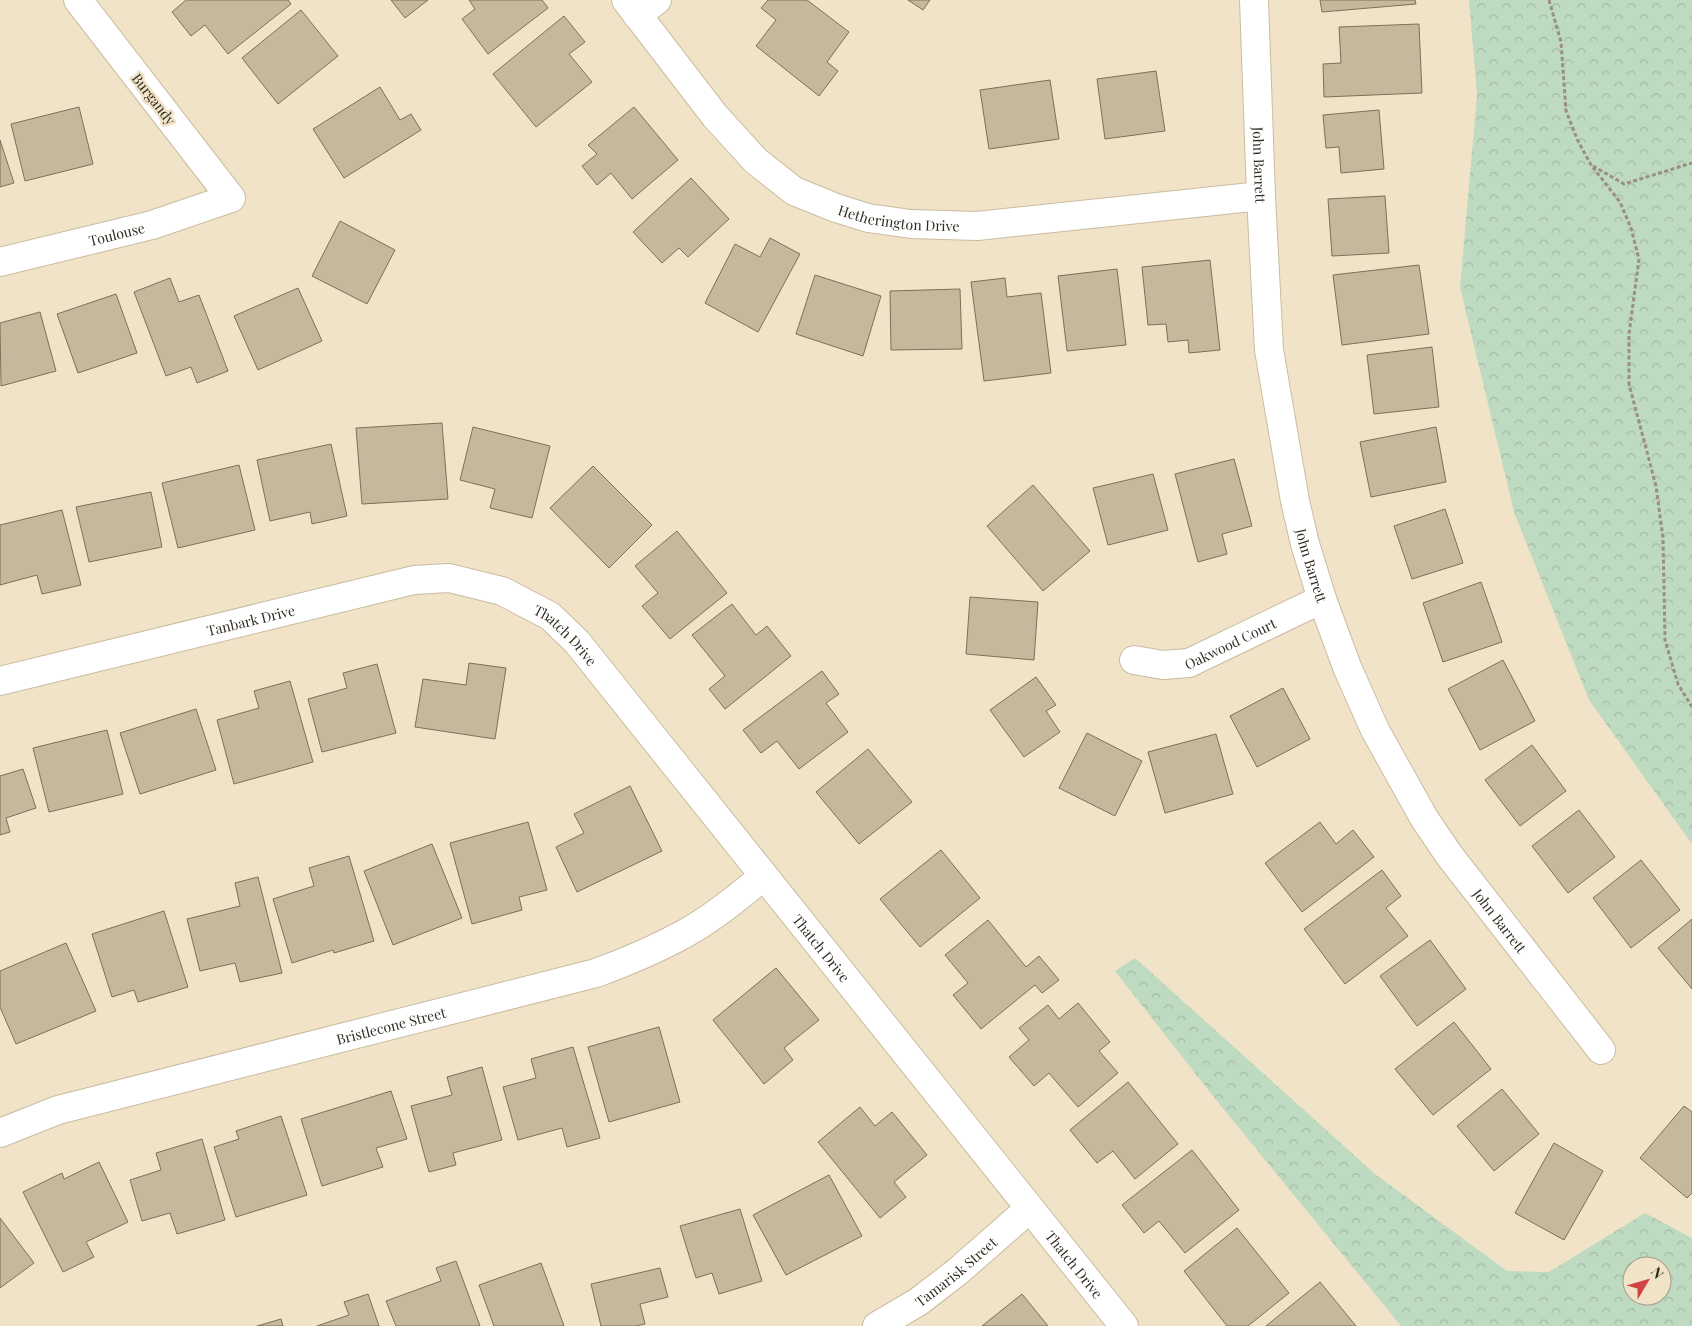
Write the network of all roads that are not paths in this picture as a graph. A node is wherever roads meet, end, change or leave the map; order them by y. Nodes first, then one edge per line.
1 (78, 0) edge
2 (1254, 0) edge
3 (640, 5) edge
4 (1261, 196) junction
5 (231, 198) joint
6 (0, 262) edge
7 (502, 591) joint
8 (1322, 599) junction
9 (1134, 660) dead end
10 (0, 680) edge
11 (764, 876) junction
12 (1601, 1050) dead end
13 (0, 1133) edge
14 (1028, 1209) junction
15 (876, 1326) edge
16 (1124, 1326) edge

1 - 5 street, Burgandy
2 - 4 street, John Barrett
3 - 4 street, Hetherington Drive
4 - 8 street, John Barrett
5 - 6 street, Toulouse
7 - 10 street, Tanbark Drive
7 - 11 street, Thatch Drive
8 - 9 street, Oakwood Court
8 - 12 street, John Barrett
11 - 13 street, Bristlecone Street
11 - 14 street, Thatch Drive
14 - 15 street, Tamarisk Street
14 - 16 street, Thatch Drive

